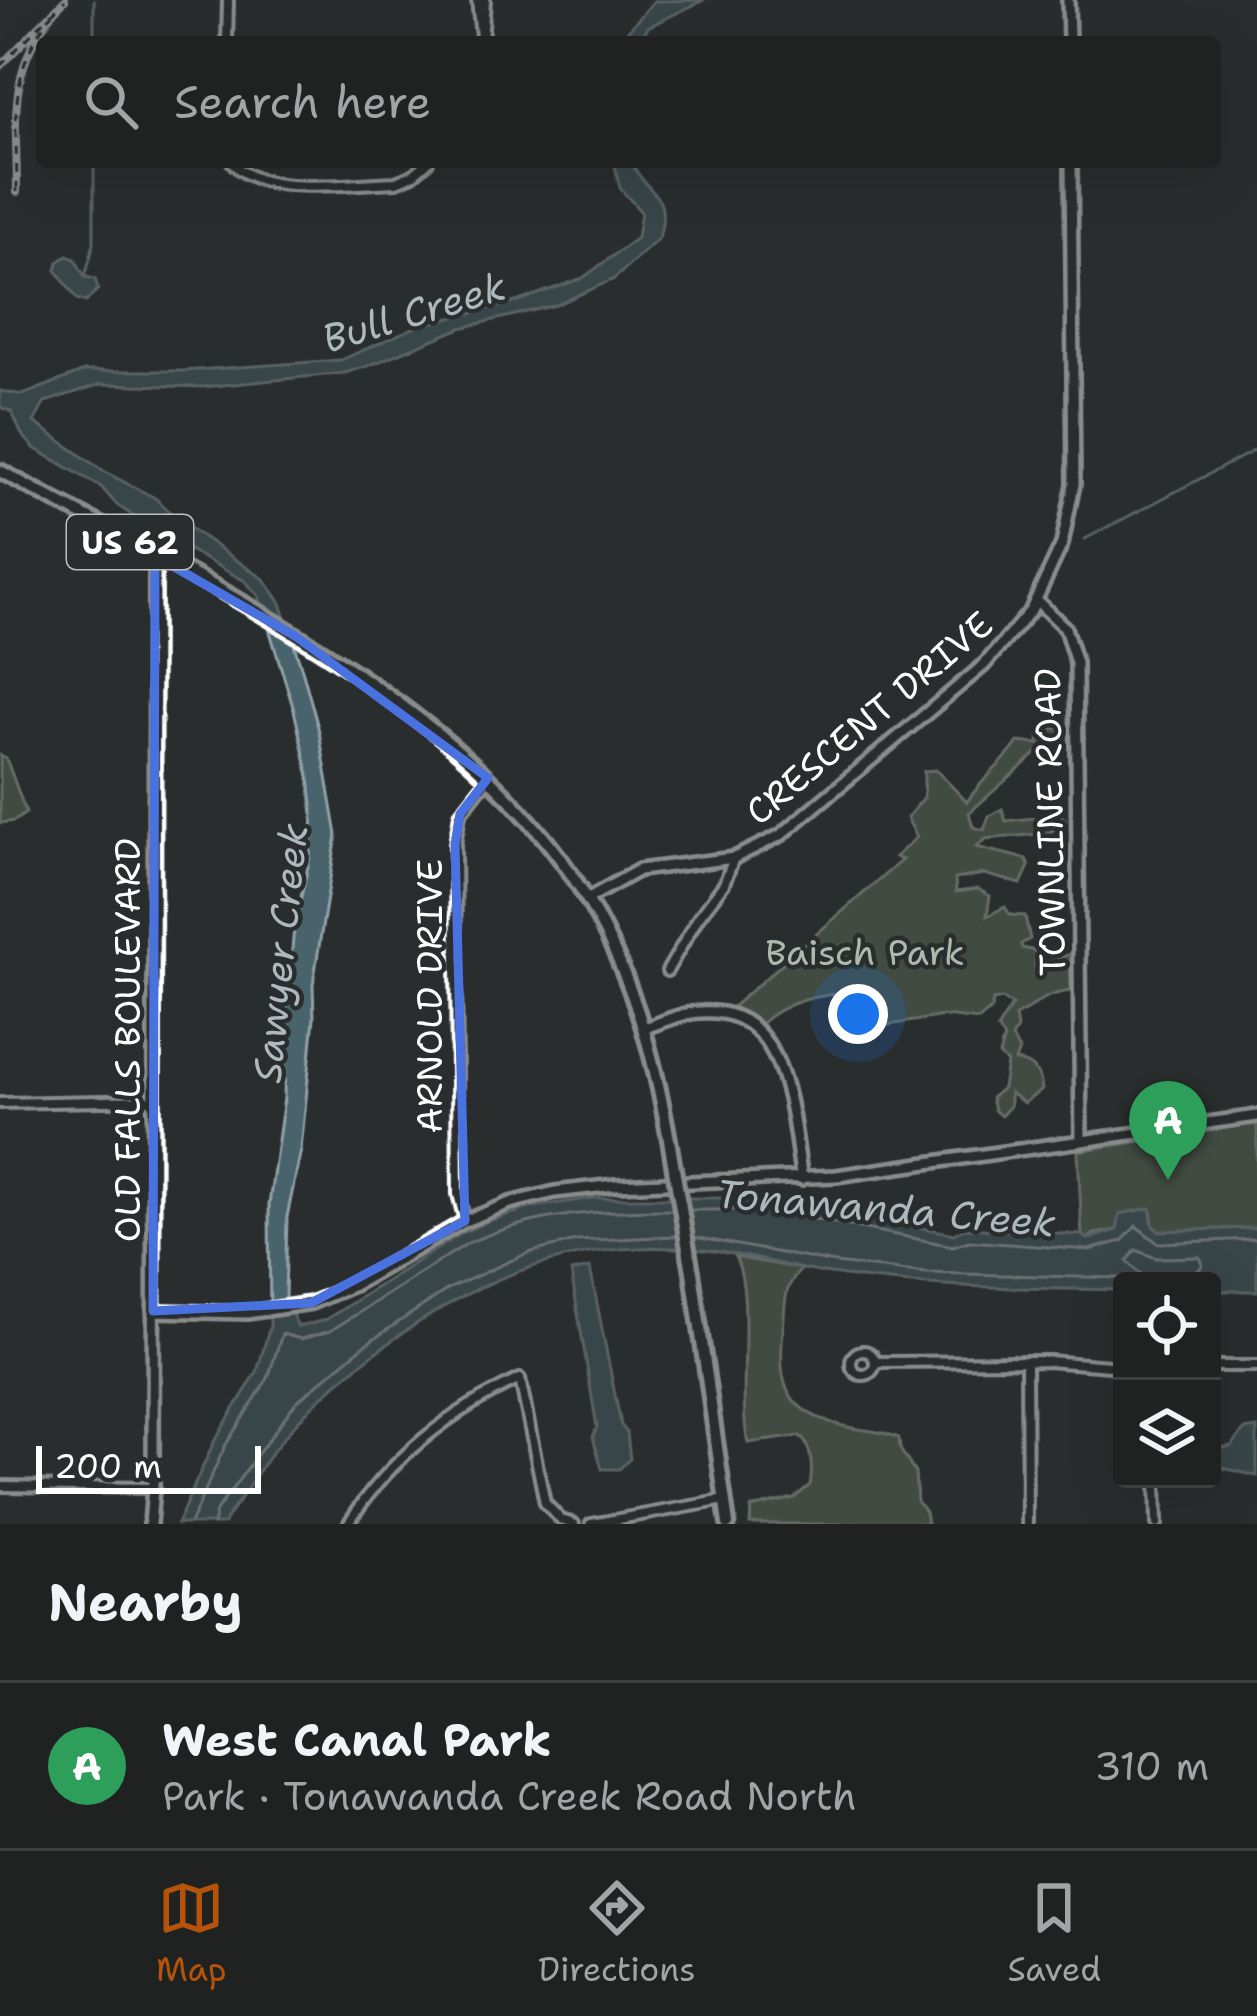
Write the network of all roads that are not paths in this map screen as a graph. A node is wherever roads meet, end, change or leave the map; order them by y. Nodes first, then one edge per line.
1 (228, 0) edge
2 (481, 0) edge
3 (1068, 0) edge
4 (227, 36) edge
5 (484, 36) edge
6 (1069, 36) edge
7 (238, 168) edge
8 (421, 168) edge
9 (1071, 168) edge
10 (0, 471) edge
11 (155, 556) junction
12 (1037, 601) junction
13 (488, 778) junction
14 (734, 858) junction
15 (587, 899) junction
16 (667, 971) dead end
17 (645, 1028) junction
18 (155, 1100) junction
19 (0, 1103) edge
20 (1257, 1116) edge
21 (1081, 1141) junction
22 (802, 1179) junction
23 (465, 1221) junction
24 (153, 1311) junction
25 (1026, 1361) junction
26 (875, 1362) dead end
27 (1113, 1366) edge
28 (1221, 1366) edge
29 (1257, 1366) edge
30 (0, 1486) edge
31 (153, 1488) junction
32 (1156, 1488) edge
33 (725, 1500) junction
34 (149, 1524) edge
35 (348, 1524) edge
36 (574, 1524) edge
37 (591, 1524) edge
38 (728, 1524) edge
39 (1027, 1524) edge
40 (1156, 1524) edge

1 - 4 street
2 - 5 street
3 - 6 street
7 - 8 street
9 - 12 street
10 - 11 main road, US 62
11 - 13 main road, US 62
11 - 18 street, OLD FALLS BOULEVARD
12 - 14 street, CRESCENT DRIVE
12 - 21 street, TOWNLINE ROAD
13 - 15 main road, US 62
13 - 23 street, ARNOLD DRIVE
14 - 15 street, CRESCENT DRIVE
14 - 16 street
15 - 17 main road, US 62
17 - 22 street
17 - 33 main road, US 62, bridge
18 - 19 street
18 - 24 street, OLD FALLS BOULEVARD
20 - 21 street
21 - 22 street
22 - 23 street
23 - 24 street
24 - 31 street, OLD FALLS BOULEVARD
25 - 26 street
25 - 27 street
25 - 39 street
28 - 29 street
30 - 31 street
31 - 34 street, OLD FALLS BOULEVARD
32 - 40 street
33 - 37 street
33 - 38 main road, US 62
35 - 36 street

